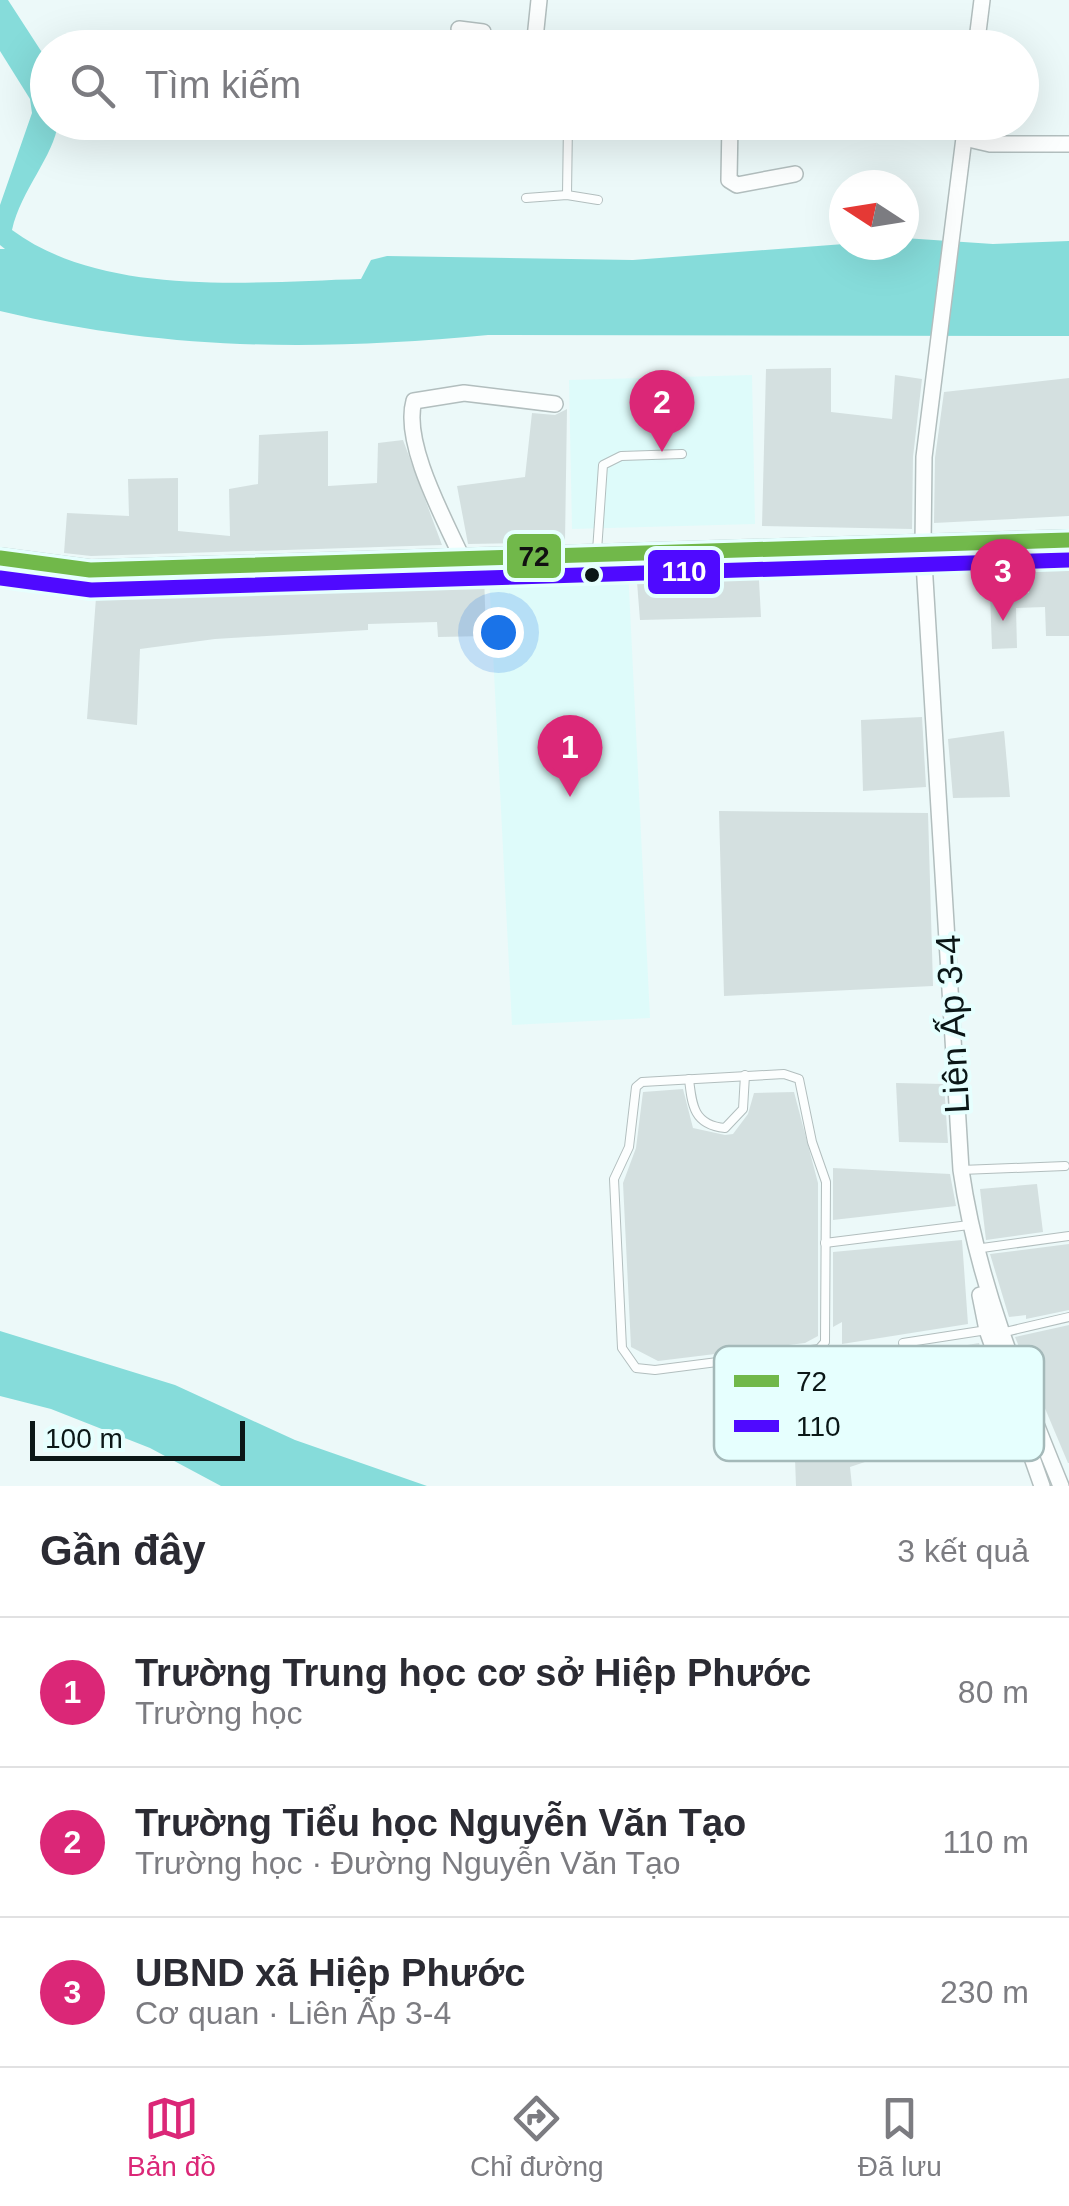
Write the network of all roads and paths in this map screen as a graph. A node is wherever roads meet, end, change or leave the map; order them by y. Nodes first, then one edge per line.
1 (539, 0) edge
2 (982, 0) edge
3 (459, 29) dead end
4 (467, 30) edge
5 (536, 30) edge
6 (978, 30) edge
7 (568, 140) edge
8 (729, 140) edge
9 (964, 140) edge
10 (983, 140) edge
11 (1069, 144) edge
12 (796, 174) dead end
13 (566, 195) junction
14 (526, 198) dead end
15 (598, 200) dead end
16 (554, 404) dead end
17 (682, 454) dead end
18 (1069, 540) edge
19 (923, 546) junction
20 (597, 556) junction
21 (0, 558) edge
22 (462, 560) junction
23 (744, 1076) junction
24 (689, 1079) junction
25 (1064, 1166) dead end
26 (961, 1170) junction
27 (969, 1226) junction
28 (1069, 1236) edge
29 (825, 1242) junction
30 (975, 1249) junction
31 (1069, 1318) edge
32 (994, 1332) junction
33 (903, 1343) dead end
34 (820, 1346) edge
35 (998, 1346) edge
36 (1000, 1346) edge
37 (714, 1362) edge
38 (1044, 1444) edge
39 (1033, 1461) edge
40 (1042, 1486) edge
41 (1062, 1486) edge

1 - 5 street
2 - 6 street
3 - 4 street
7 - 13 lane
8 - 12 street
9 - 19 street, Liên Ấp 3-4
10 - 11 street
13 - 14 lane
13 - 15 lane
16 - 22 street
17 - 20 lane
18 - 19 main road
19 - 20 main road
19 - 26 street, Liên Ấp 3-4
20 - 22 main road
21 - 22 main road
23 - 24 lane
23 - 24 lane
23 - 29 lane
24 - 37 lane
25 - 26 lane
26 - 27 street, Liên Ấp 3-4
27 - 29 lane
27 - 30 street, Liên Ấp 3-4
28 - 30 lane
29 - 34 lane
30 - 32 street, Liên Ấp 3-4
31 - 32 lane
32 - 33 lane
32 - 35 street
32 - 36 street, Liên Ấp 3-4
38 - 41 street, Liên Ấp 3-4
39 - 40 street

